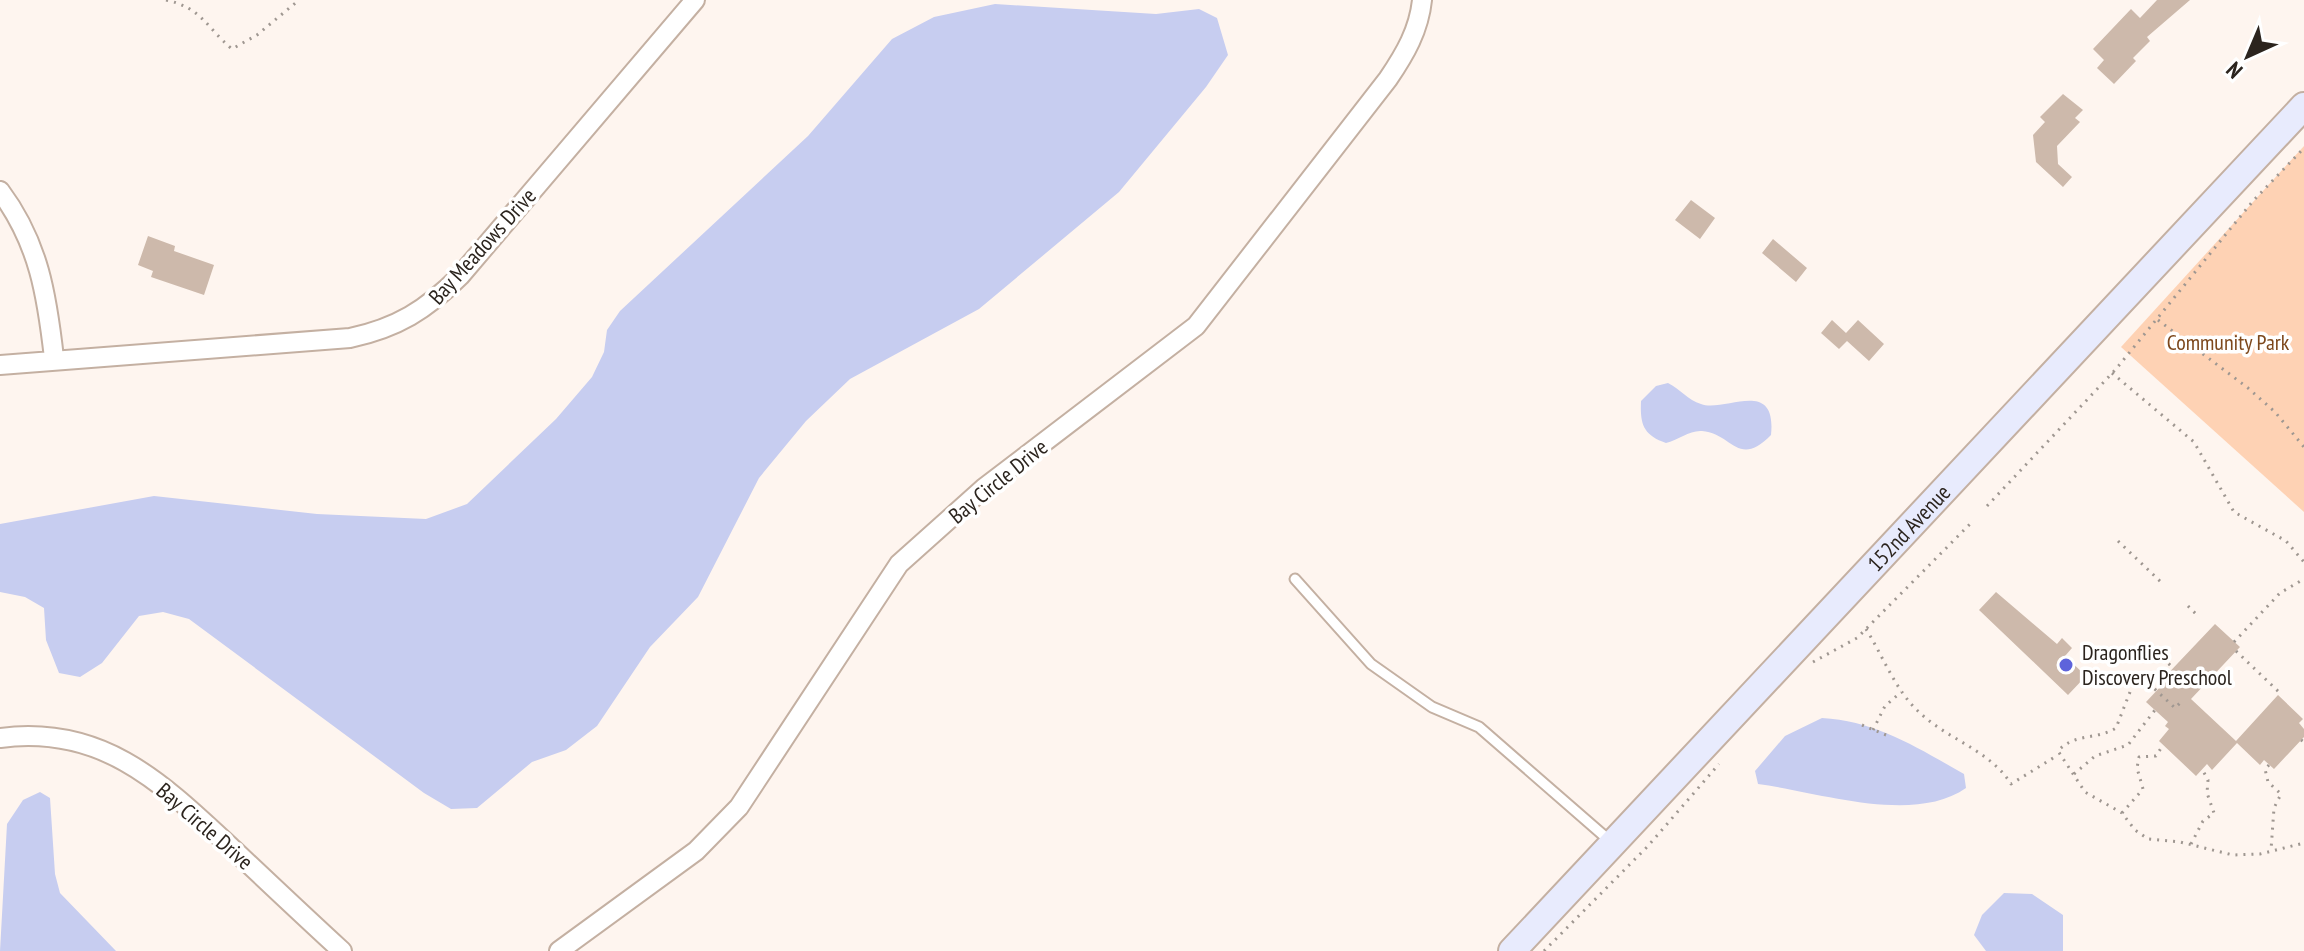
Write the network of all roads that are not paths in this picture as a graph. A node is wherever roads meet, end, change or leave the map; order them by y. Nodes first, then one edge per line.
1 (695, 0) edge
2 (1422, 0) edge
3 (2304, 106) edge
4 (0, 191) edge
5 (54, 358) junction
6 (0, 365) edge
7 (1295, 579) dead end
8 (0, 738) edge
9 (1612, 843) junction
10 (342, 951) edge
11 (559, 951) edge
12 (1512, 951) edge

1 - 5 street, Bay Meadows Drive
2 - 11 street, Bay Circle Drive
3 - 9 street, 152nd Avenue
4 - 5 street
5 - 6 street, Bay Meadows Drive
7 - 9 lane
8 - 10 street, Bay Circle Drive
9 - 12 street, 152nd Avenue

